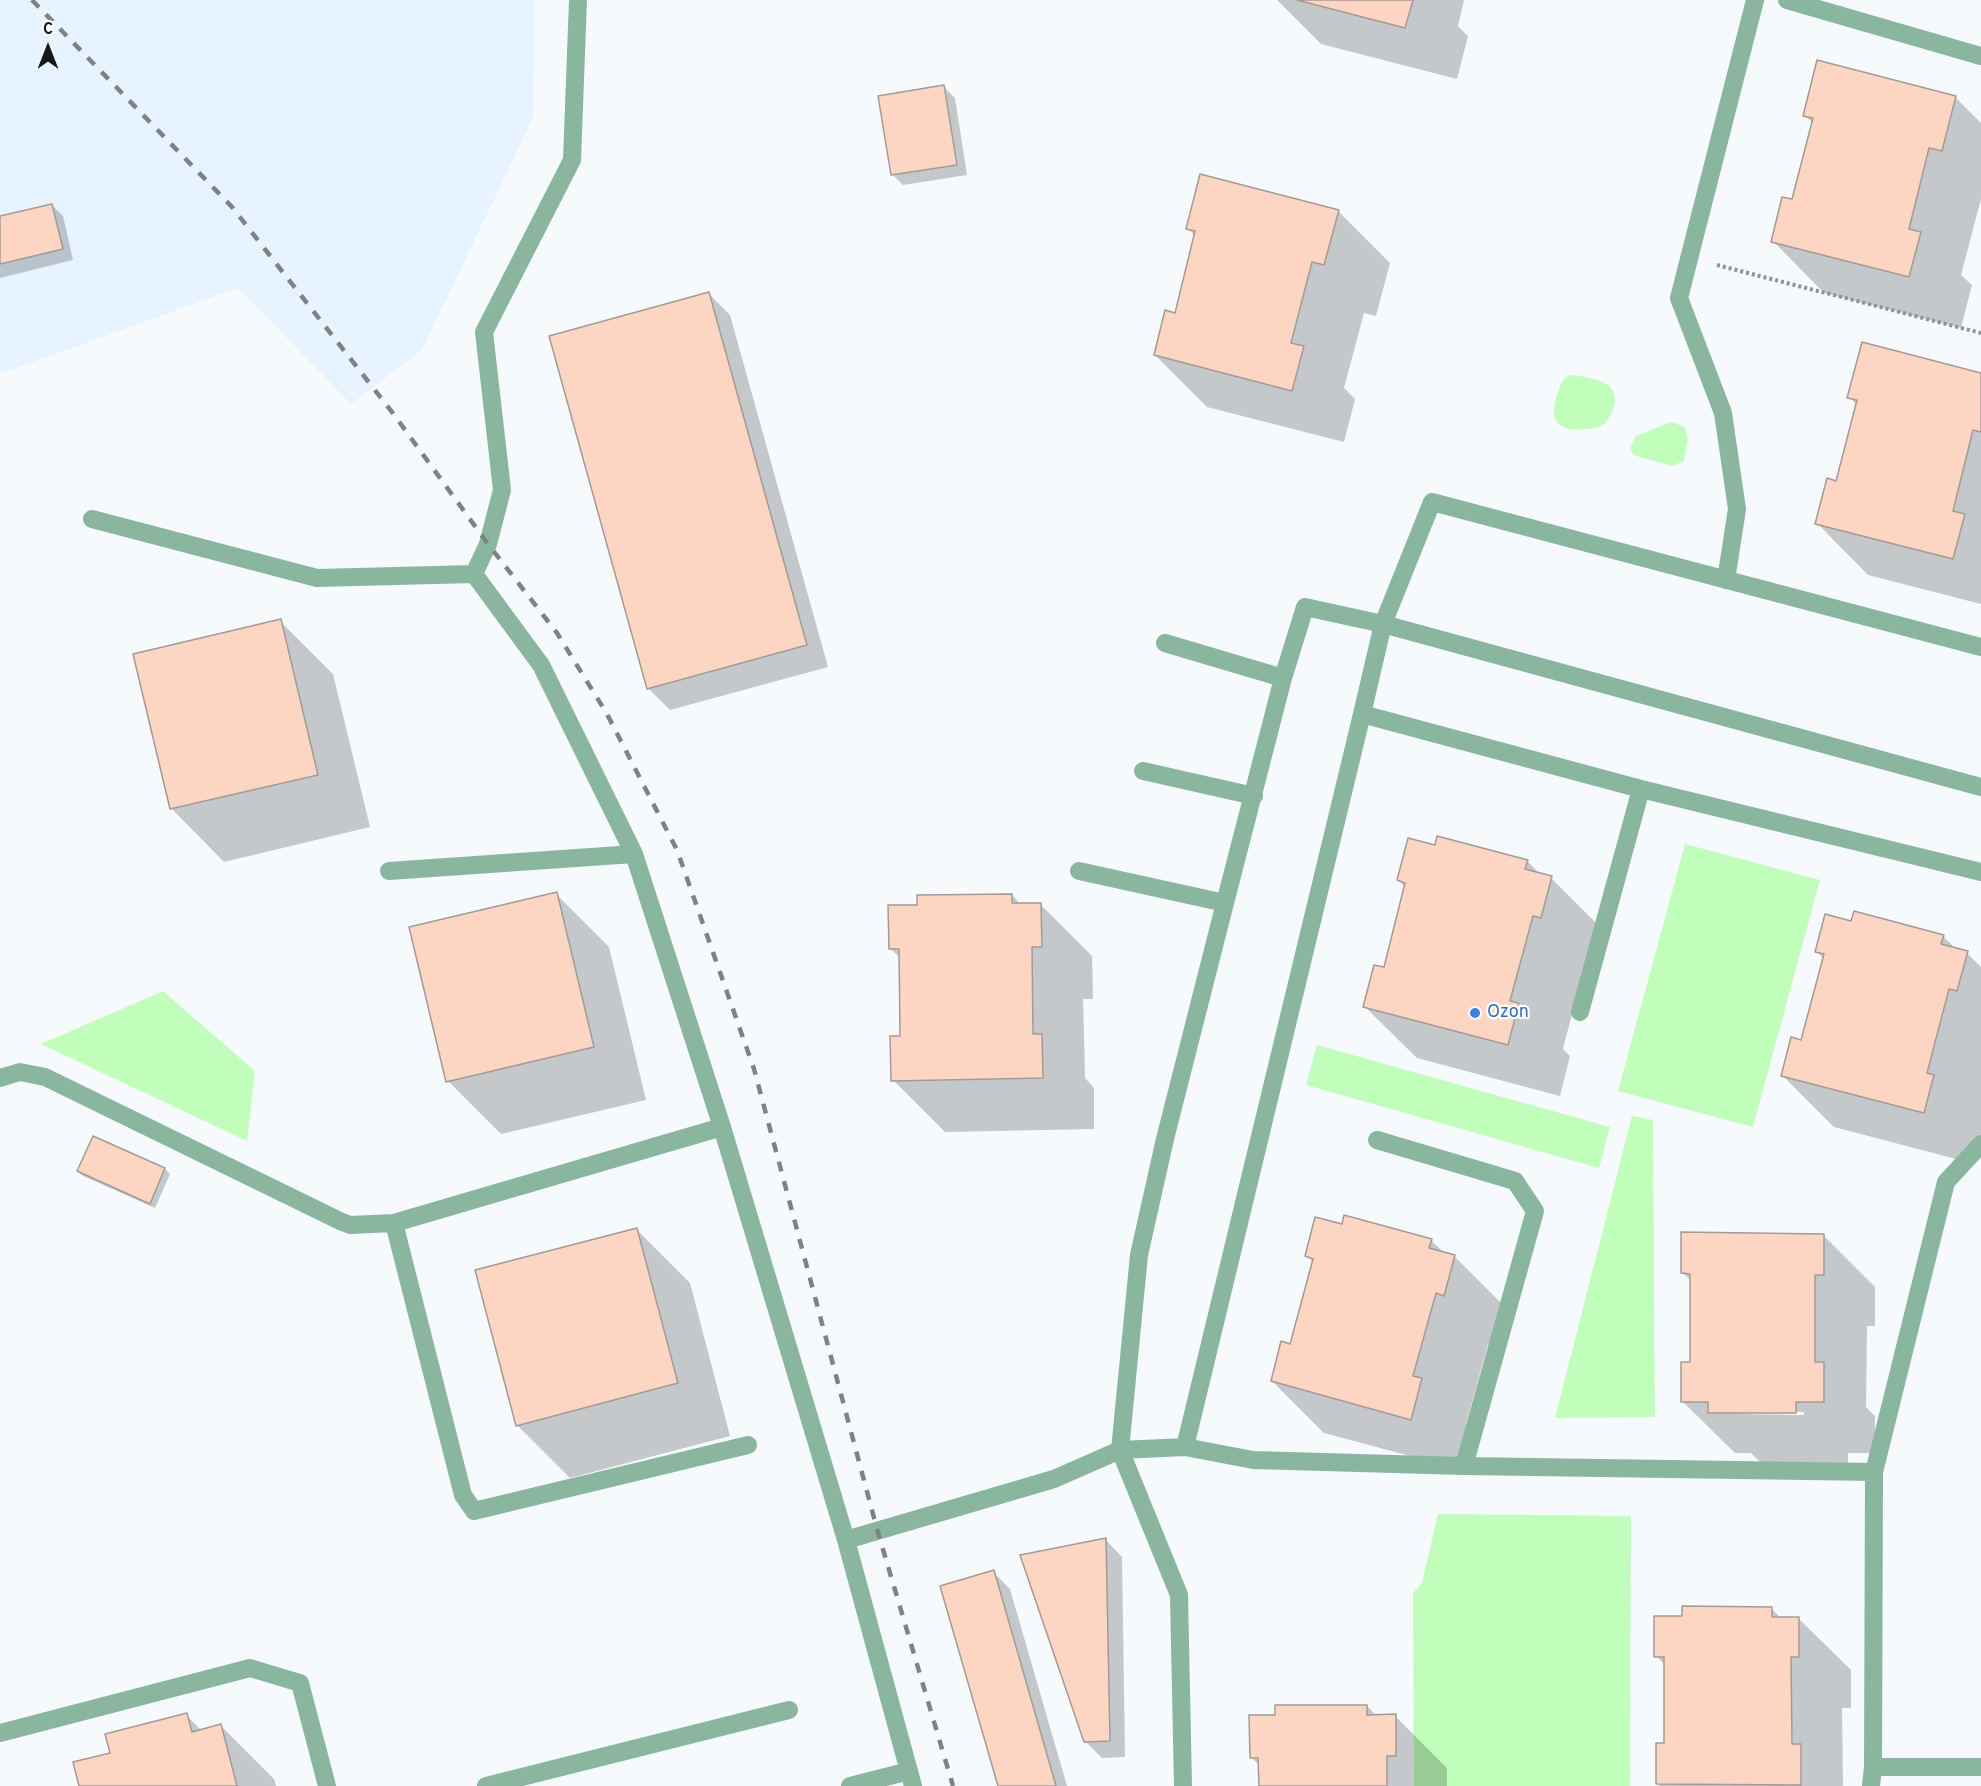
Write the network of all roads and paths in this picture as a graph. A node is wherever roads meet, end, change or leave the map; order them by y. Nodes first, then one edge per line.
1 (578, 0) edge
2 (1755, 0) edge
3 (1786, 0) edge
4 (1981, 56) edge
5 (1689, 258) junction
6 (1981, 333) edge
7 (92, 519) dead end
8 (474, 574) junction
9 (1726, 580) junction
10 (1383, 624) junction
11 (1165, 643) dead end
12 (1981, 647) edge
13 (1283, 678) junction
14 (1362, 714) junction
15 (1143, 771) dead end
16 (1981, 787) edge
17 (1641, 789) junction
18 (1254, 796) junction
19 (634, 854) junction
20 (389, 871) dead end
21 (1079, 871) dead end
22 (1981, 872) edge
23 (1225, 903) junction
24 (1580, 1012) dead end
25 (0, 1078) edge
26 (722, 1127) junction
27 (1377, 1140) dead end
28 (1981, 1144) edge
29 (394, 1223) junction
30 (748, 1445) dead end
31 (1185, 1447) junction
32 (1120, 1450) junction
33 (1464, 1466) junction
34 (1874, 1472) junction
35 (846, 1540) junction
36 (789, 1710) dead end
37 (0, 1733) edge
38 (1873, 1767) junction
39 (1981, 1767) edge
40 (911, 1778) edge
41 (327, 1786) edge
42 (486, 1786) edge
43 (850, 1786) edge
44 (1183, 1786) edge
45 (1870, 1786) edge

1 - 8 street
2 - 5 street
3 - 4 street
5 - 6 path
5 - 9 street
7 - 8 street
8 - 19 street
9 - 10 street
9 - 12 street
10 - 13 street
10 - 14 street
10 - 16 street
11 - 13 street
13 - 18 street
14 - 17 street
14 - 31 street
15 - 18 street
17 - 22 street
17 - 24 street
18 - 23 street
19 - 20 street
19 - 26 street
21 - 23 street
23 - 32 street
25 - 29 street
26 - 29 street
26 - 35 street
27 - 33 street
28 - 34 street
29 - 30 street
31 - 32 street
31 - 33 street
32 - 35 street
32 - 44 street
33 - 34 street
34 - 38 street
35 - 40 street
36 - 42 street
37 - 41 street
38 - 39 street
38 - 45 street
40 - 43 street

